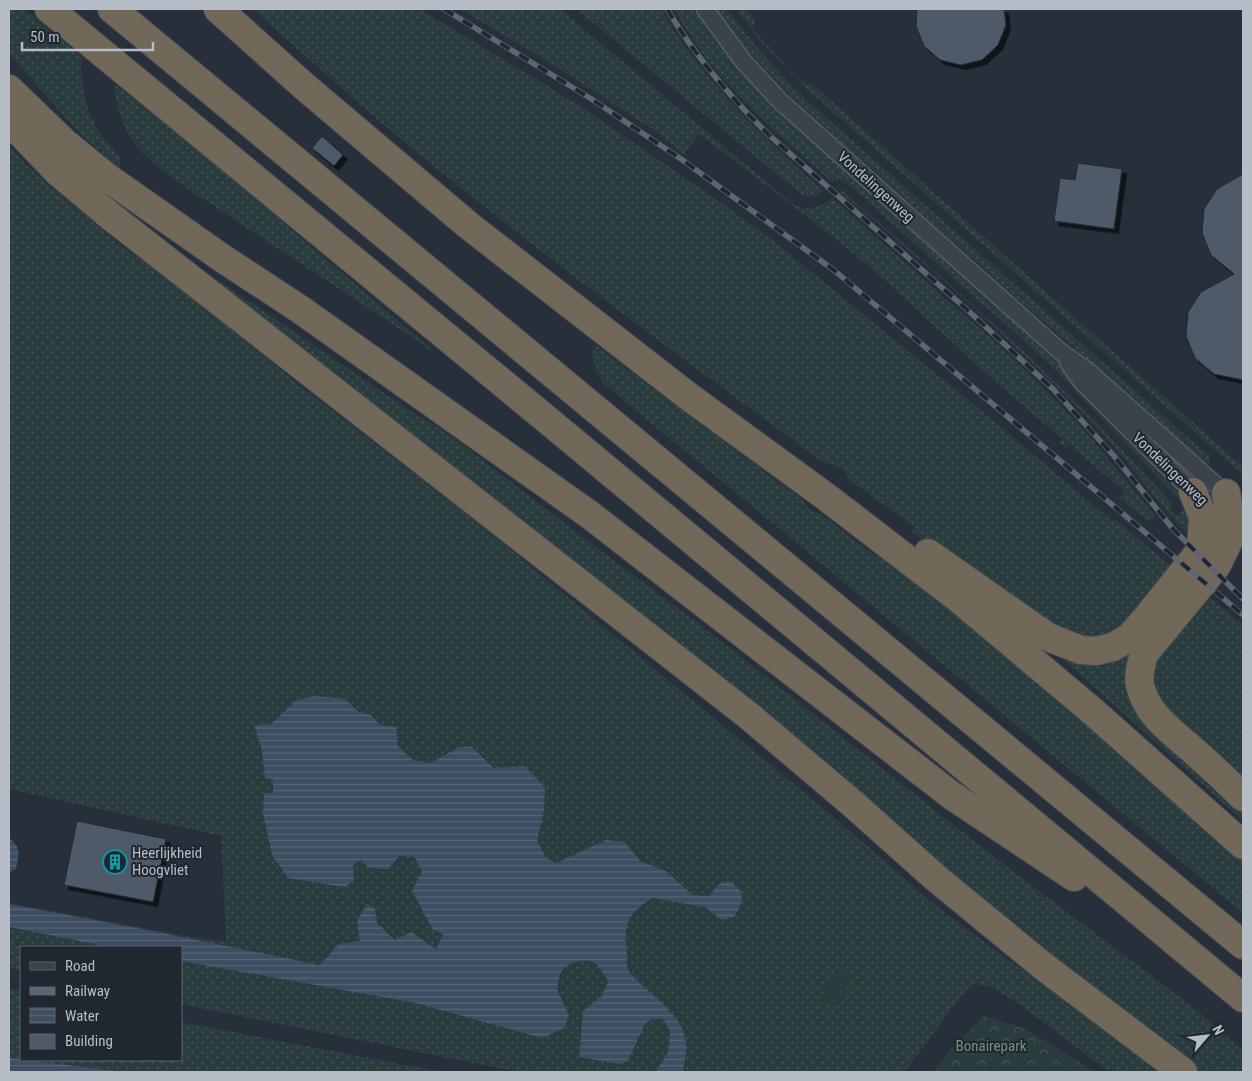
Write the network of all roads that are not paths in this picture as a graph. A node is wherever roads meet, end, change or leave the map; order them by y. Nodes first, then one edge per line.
1 (49, 9) edge
2 (112, 9) edge
3 (218, 9) edge
4 (705, 9) edge
5 (9, 89) edge
6 (9, 121) edge
7 (1061, 352) junction
8 (1193, 492) junction
9 (1238, 519) edge
10 (892, 538) junction
11 (1221, 559) edge
12 (1243, 797) edge
13 (1243, 845) edge
14 (1243, 945) edge
15 (1188, 952) junction
16 (1243, 998) edge
17 (1183, 1072) edge

1 - 15 highway
2 - 14 highway
3 - 10 highway
4 - 7 street, Vondelingenweg
5 - 15 highway
6 - 17 highway
7 - 8 street, Vondelingenweg
7 - 9 street, Vondelingenweg
8 - 9 street, Vondelingenweg
8 - 11 highway
9 - 11 highway
10 - 11 highway
10 - 13 highway
11 - 12 highway
15 - 16 highway

